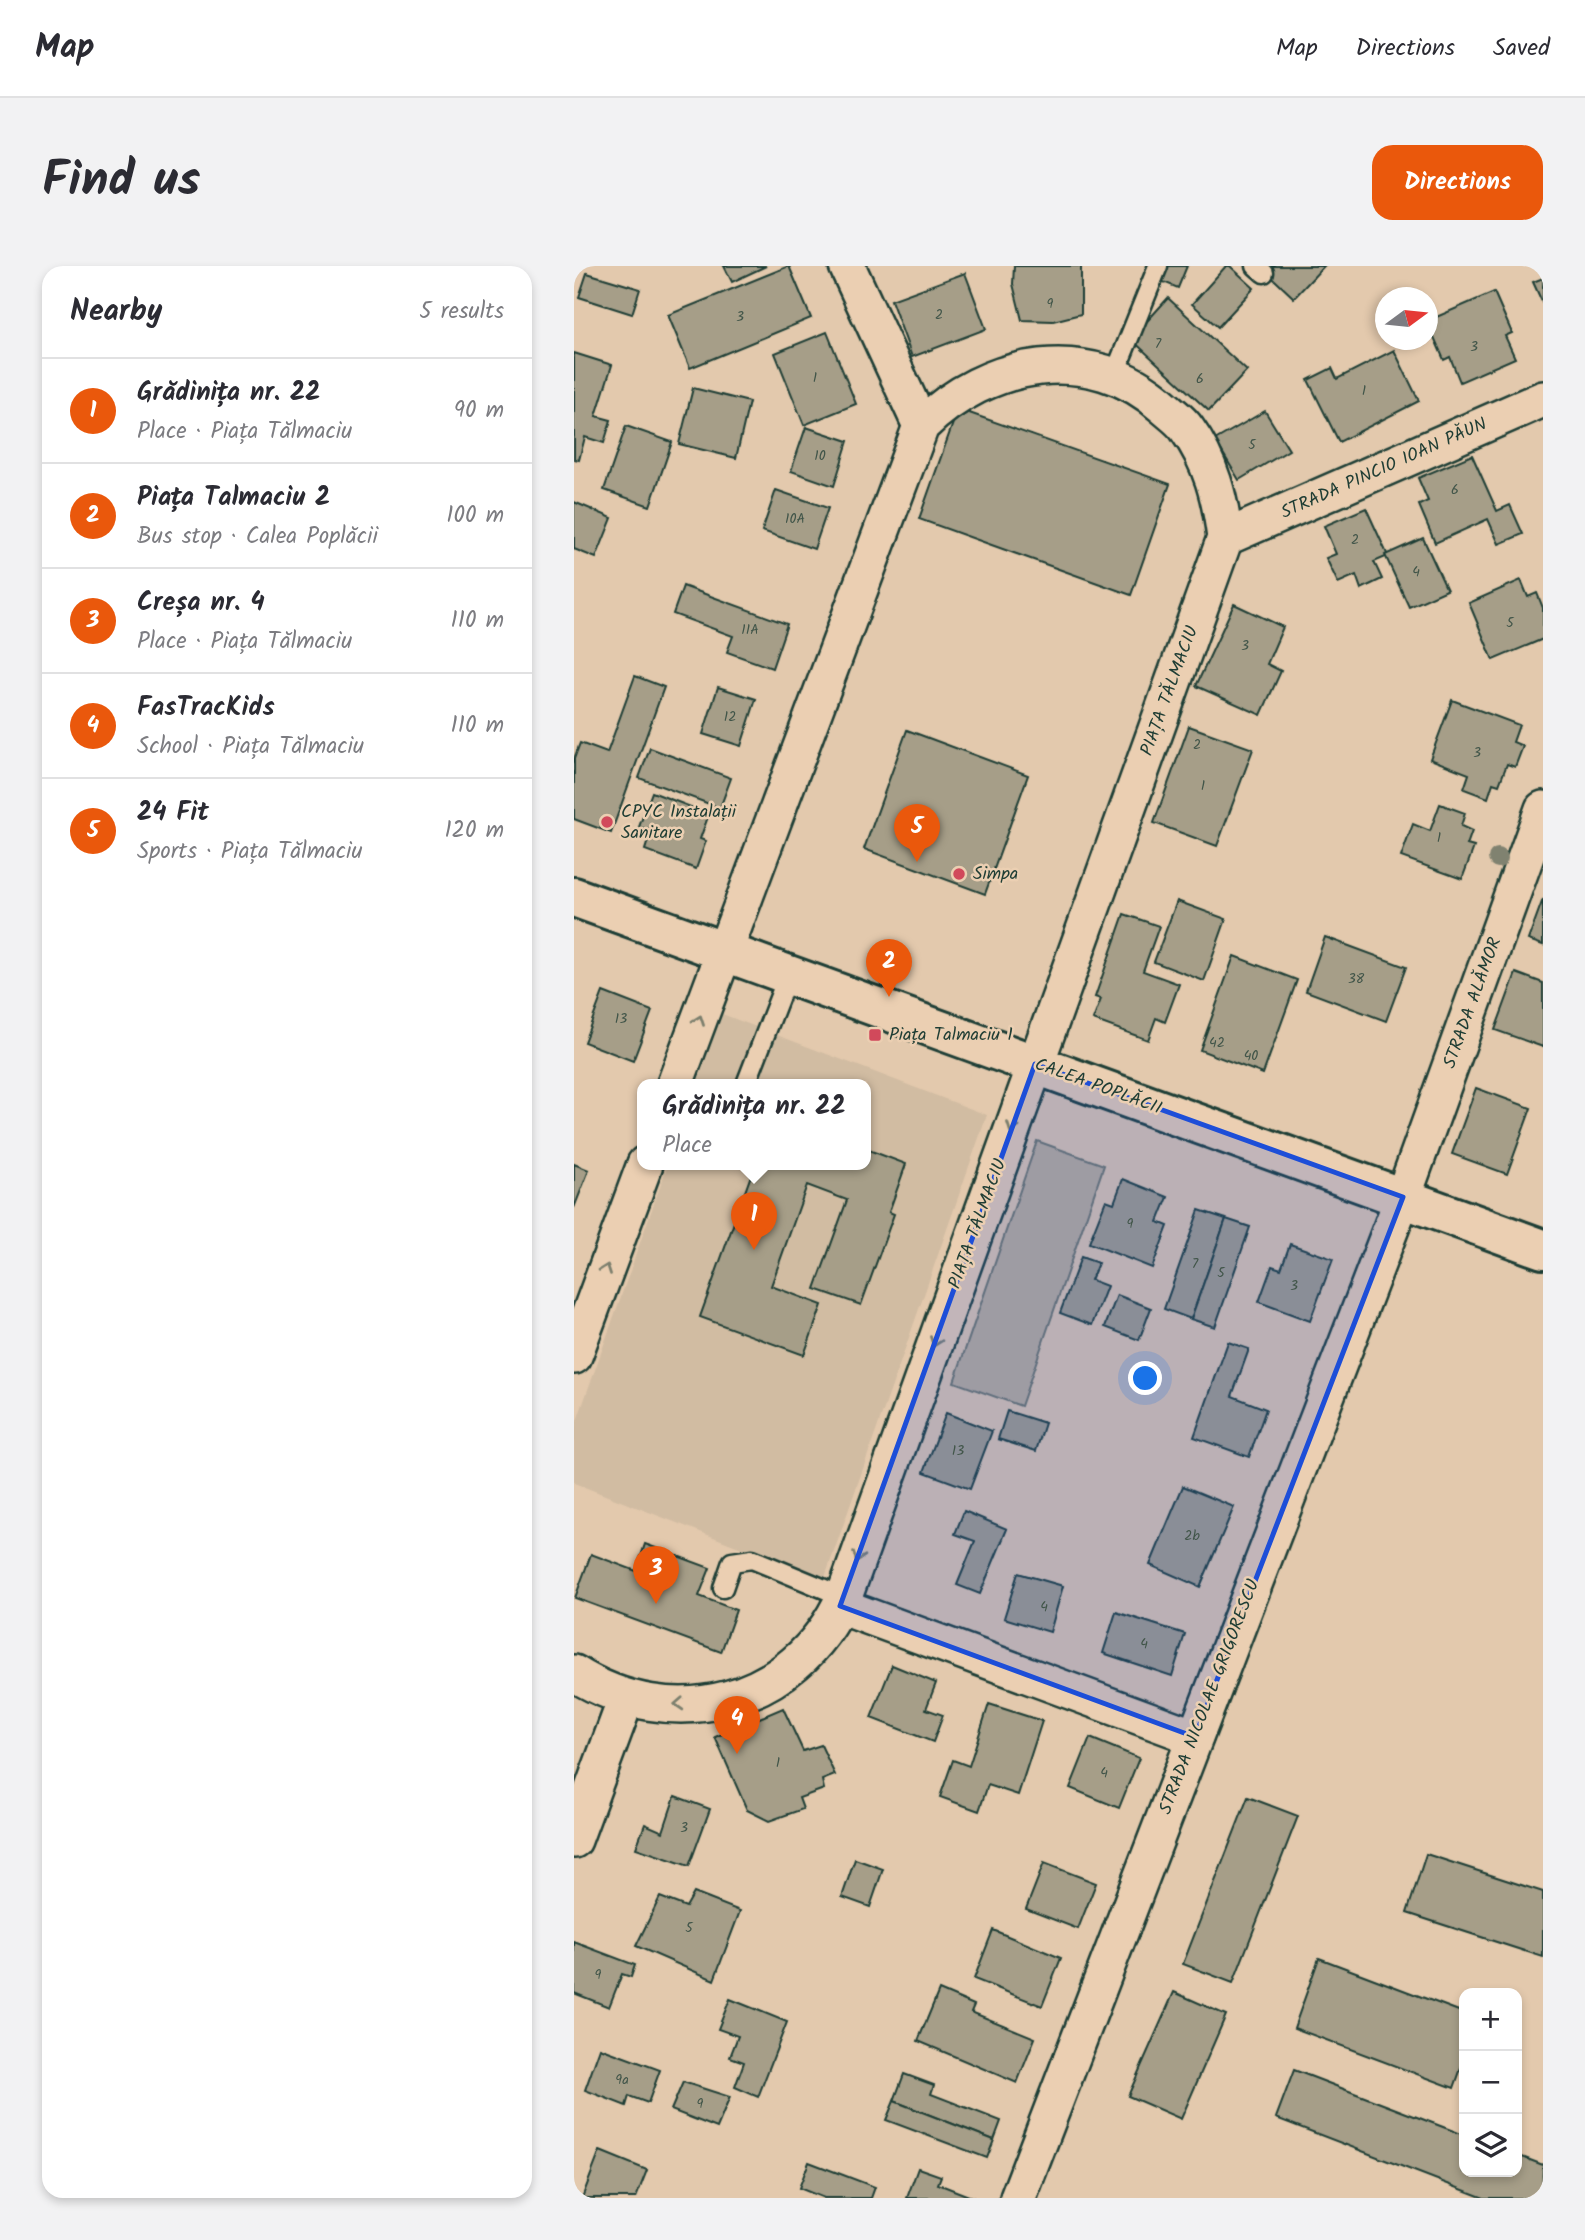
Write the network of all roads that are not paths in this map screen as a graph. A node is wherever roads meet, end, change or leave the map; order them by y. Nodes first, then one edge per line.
1 (847, 266) edge
2 (1158, 266) edge
3 (1115, 373) junction
4 (1543, 400) edge
5 (921, 426) junction
6 (1225, 538) junction
7 (1543, 809) edge
8 (574, 897) edge
9 (724, 952) junction
10 (788, 975) junction
11 (1035, 1064) junction
12 (677, 1079) edge
13 (748, 1079) edge
14 (643, 1170) edge
15 (1403, 1197) junction
16 (1543, 1249) edge
17 (574, 1356) edge
18 (723, 1588) dead end
19 (842, 1602) junction
20 (574, 1673) edge
21 (626, 1699) junction
22 (1195, 1737) junction
23 (574, 1840) edge
24 (1018, 2198) edge

1 - 5 street
2 - 3 lane
3 - 5 street, PIAȚA TĂLMACIU
3 - 6 street, PIAȚA TĂLMACIU
4 - 6 street, STRADA PINCIO IOAN PĂUN
5 - 9 street, PIAȚA TĂLMACIU
6 - 11 street, PIAȚA TĂLMACIU
7 - 15 street, STRADA ALĂMOR
8 - 9 main road, CALEA POPLĂCII
9 - 10 main road, CALEA POPLĂCII
12 -> 9 street, PIAȚA TĂLMACIU
10 - 11 main road, CALEA POPLĂCII
10 - 13 lane
11 - 15 main road, CALEA POPLĂCII
11 -> 19 street, PIAȚA TĂLMACIU
17 -> 14 street
15 - 16 main road, CALEA POPLĂCII
15 - 22 street, STRADA NICOLAE GRIGORESCU
18 - 19 lane
19 -> 21 street, PIAȚA TĂLMACIU
19 - 22 street
20 - 21 street, PIAȚA TĂLMACIU
21 - 23 street
22 - 24 street, STRADA NICOLAE GRIGORESCU

